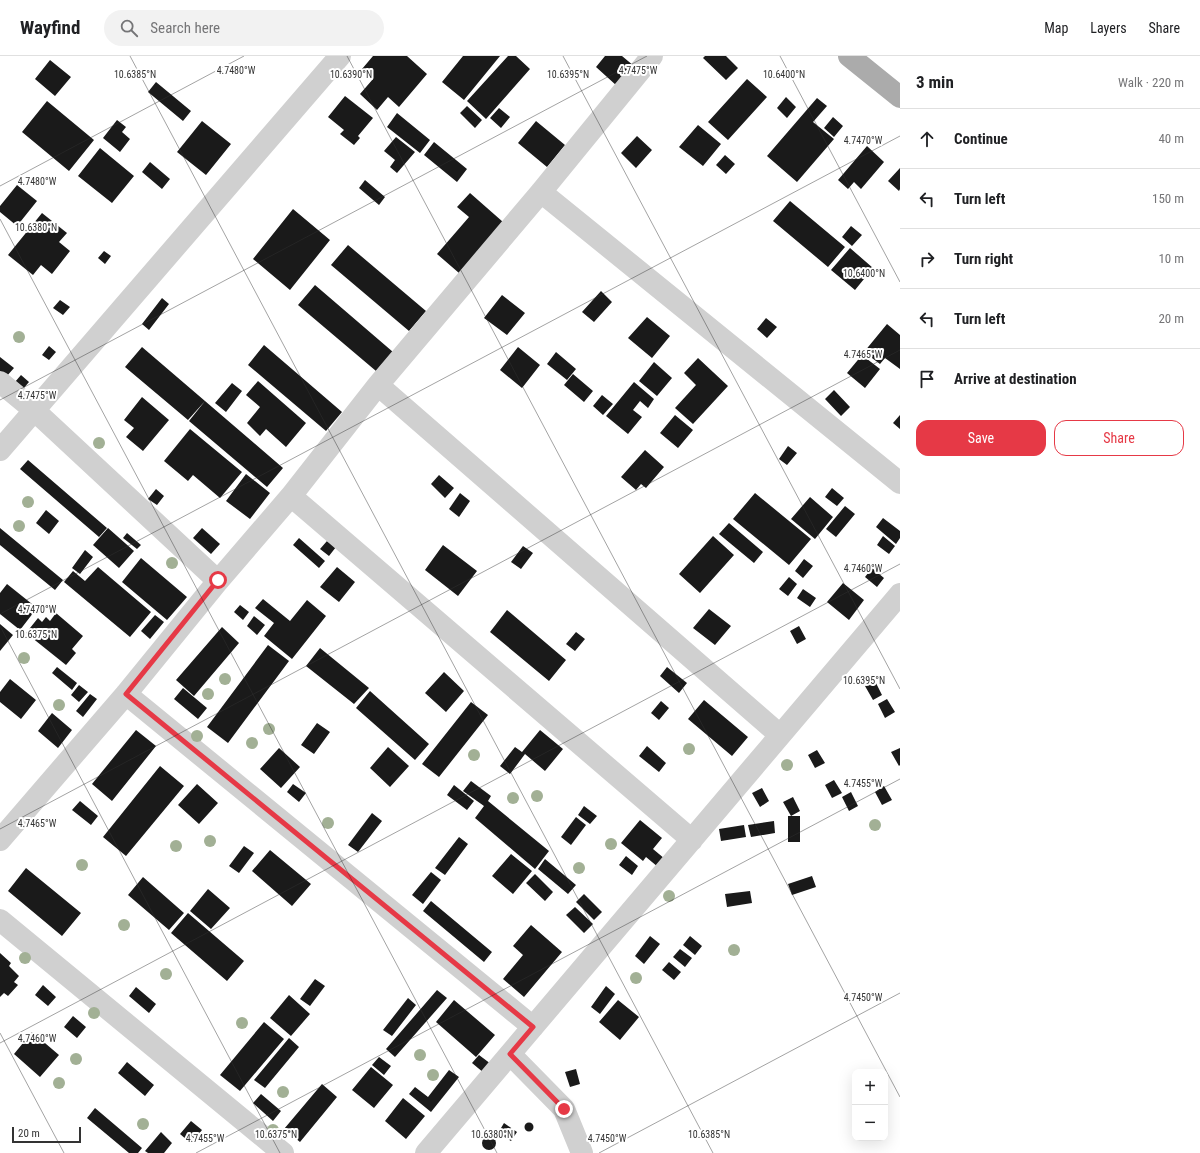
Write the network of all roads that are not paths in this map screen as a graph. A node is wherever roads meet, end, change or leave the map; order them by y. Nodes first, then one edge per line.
1 (340, 56) edge
2 (652, 56) edge
3 (849, 56) edge
4 (900, 97) edge
5 (541, 192) junction
6 (0, 382) edge
7 (378, 385) junction
8 (34, 410) junction
9 (0, 450) edge
10 (900, 483) edge
11 (291, 496) junction
12 (218, 580) junction
13 (900, 594) edge
14 (126, 694) junction
15 (780, 735) junction
16 (0, 840) edge
17 (692, 840) junction
18 (0, 920) edge
19 (533, 1027) junction
20 (510, 1054) junction
21 (283, 1153) edge
22 (426, 1153) edge
23 (582, 1153) edge

1 - 8 street
2 - 5 street
3 - 4 main road
5 - 7 street
5 - 10 street
6 - 8 street
7 - 11 street
7 - 15 street
8 - 9 street
8 - 12 street
11 - 12 street
11 - 17 street
12 - 14 street
13 - 15 street
14 - 16 street
14 - 19 street
15 - 17 street
17 - 19 street
18 - 21 street
19 - 20 street
20 - 22 street
20 - 23 street

